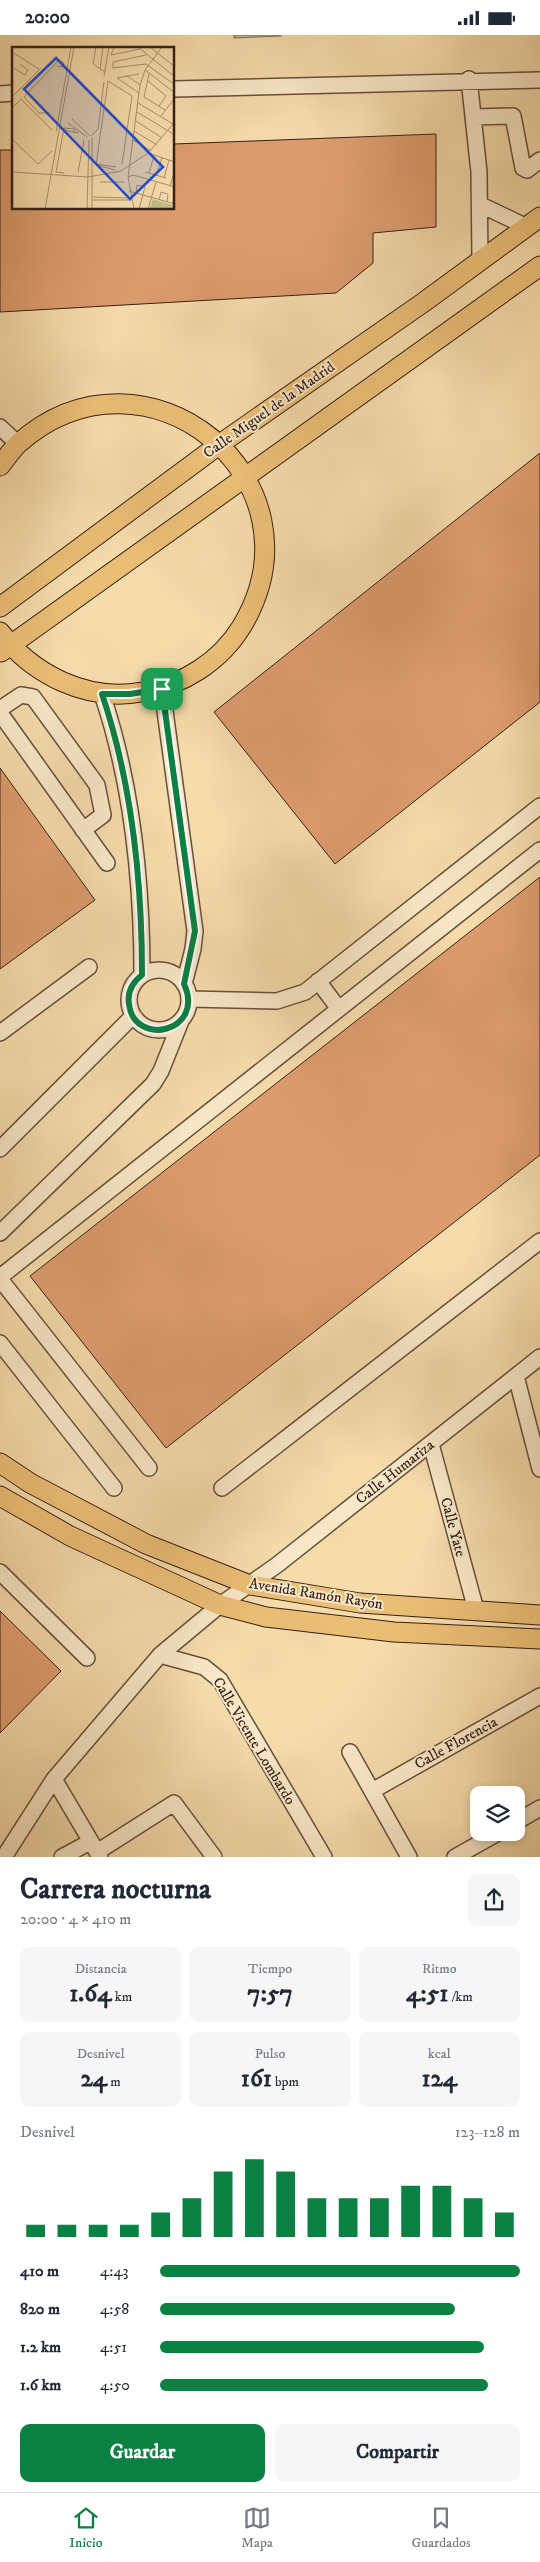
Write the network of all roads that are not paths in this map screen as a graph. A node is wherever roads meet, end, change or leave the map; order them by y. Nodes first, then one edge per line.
1 (469, 79) junction
2 (540, 79) edge
3 (175, 89) edge
4 (474, 117) junction
5 (540, 159) edge
6 (481, 205) junction
7 (533, 222) edge
8 (480, 260) junction
9 (540, 266) edge
10 (0, 427) edge
11 (220, 443) junction
12 (18, 444) junction
13 (0, 466) edge
14 (245, 476) junction
15 (0, 607) edge
16 (3, 643) edge
17 (162, 689) junction
18 (102, 694) junction
19 (0, 711) edge
20 (540, 806) edge
21 (83, 830) junction
22 (540, 850) edge
23 (106, 863) dead end
24 (90, 967) dead end
25 (142, 975) junction
26 (318, 981) junction
27 (184, 984) junction
28 (189, 999) junction
29 (339, 1009) junction
30 (133, 1017) junction
31 (181, 1021) junction
32 (0, 1033) edge
33 (0, 1149) edge
34 (0, 1233) edge
35 (540, 1241) edge
36 (0, 1278) edge
37 (0, 1343) edge
38 (540, 1357) edge
39 (516, 1376) junction
40 (431, 1444) junction
41 (0, 1463) edge
42 (149, 1468) dead end
43 (540, 1469) edge
44 (114, 1488) dead end
45 (222, 1488) dead end
46 (0, 1496) edge
47 (0, 1572) edge
48 (250, 1585) junction
49 (220, 1605) junction
50 (476, 1610) junction
51 (540, 1615) edge
52 (540, 1639) edge
53 (160, 1655) junction
54 (87, 1658) dead end
55 (540, 1696) edge
56 (350, 1752) dead end
57 (54, 1779) junction
58 (372, 1791) junction
59 (540, 1808) edge
60 (525, 1817) edge
61 (484, 1841) edge
62 (4, 1846) edge
63 (96, 1850) edge
64 (62, 1857) edge
65 (214, 1857) edge
66 (324, 1857) edge
67 (409, 1857) edge
68 (455, 1857) edge

1 - 2 street
1 - 3 street
1 - 4 street
4 - 5 street
4 - 6 street
6 - 7 street
6 - 8 street
7 - 8 main road, Calle Miguel de la Madrid
8 - 11 main road, Calle Miguel de la Madrid
9 - 14 main road
10 - 12 street
11 - 12 main road
11 - 14 main road
11 - 15 main road, Calle Miguel de la Madrid
12 - 13 main road
14 - 16 main road
14 - 17 main road
16 - 18 main road
17 - 18 main road
17 - 27 street
18 - 25 street
19 - 21 street
19 - 21 street
20 - 26 street
21 - 23 street
22 - 29 street
24 - 32 street
25 - 27 street
25 - 30 street
26 - 28 street
26 - 29 street
27 - 28 street
28 - 31 street
29 - 36 street
30 - 31 street
30 - 33 street
31 - 34 street
35 - 45 street
36 - 42 street
37 - 44 street
38 - 39 street, Calle Humariza
39 - 40 street, Calle Humariza
39 - 43 street
40 - 48 street, Calle Humariza
40 - 50 street, Calle Yate
41 - 48 main road, Avenida Ramón Rayón
46 - 49 main road, Avenida Ramón Rayón
47 - 54 street
48 - 49 street, Calle Humariza
48 - 50 main road, Avenida Ramón Rayón
49 - 52 main road, Avenida Ramón Rayón
49 - 53 street, Calle Humariza
50 - 51 main road, Avenida Ramón Rayón
53 - 57 street, Calle Humariza
53 - 66 street, Calle Vicente Lombardo
55 - 58 street, Calle Florencia
56 - 58 street
57 - 62 street, Calle Humariza
57 - 63 street
58 - 67 street
59 - 60 street
61 - 68 street
63 - 64 street
63 - 65 street

